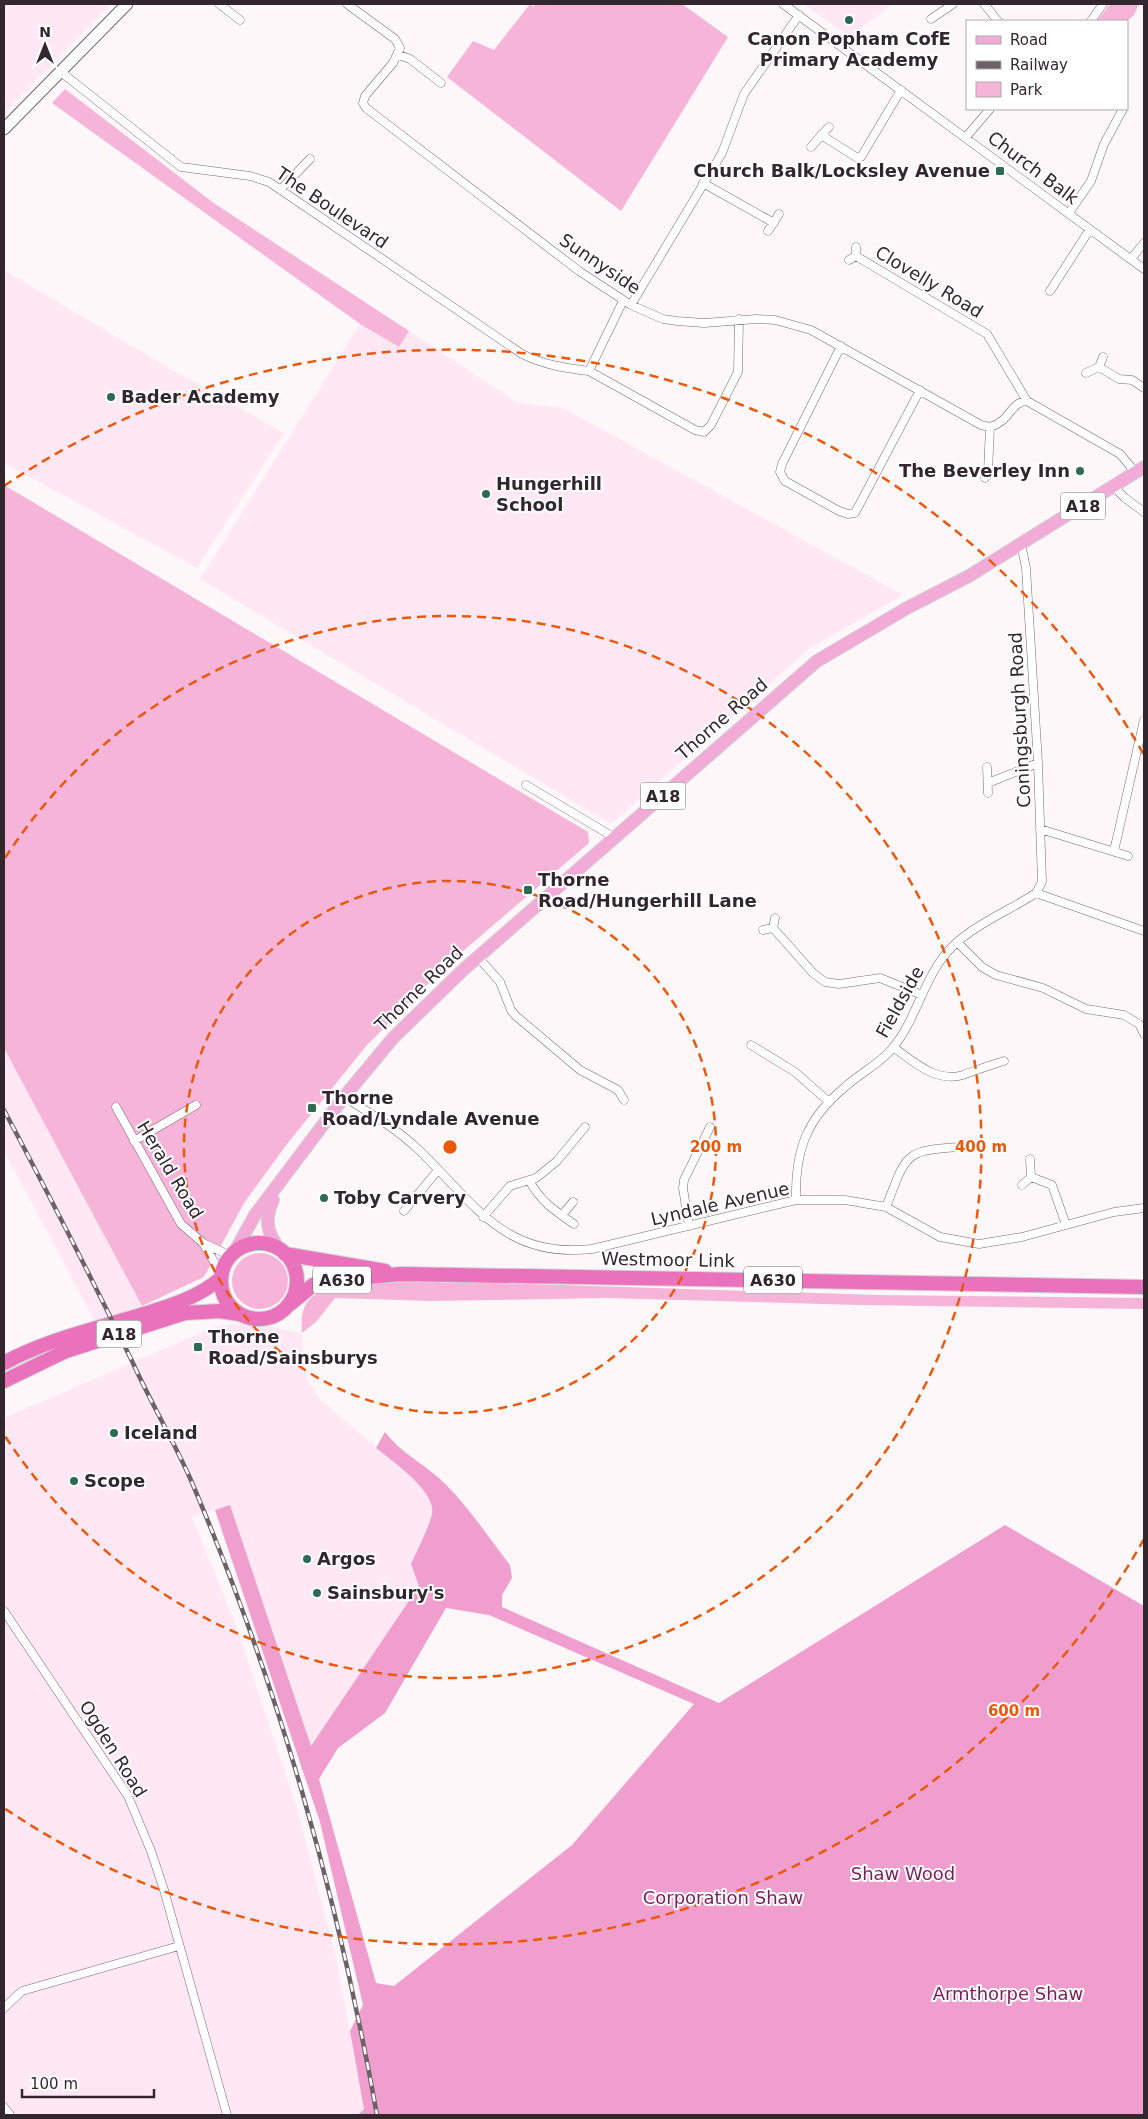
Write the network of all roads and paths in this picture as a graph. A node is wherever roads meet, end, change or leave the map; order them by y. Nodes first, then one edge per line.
1 (127, 4) edge
2 (219, 4) edge
3 (347, 4) edge
4 (783, 4) edge
5 (953, 4) edge
6 (984, 4) edge
7 (1103, 4) edge
8 (799, 16) junction
9 (931, 19) dead end
10 (240, 20) dead end
11 (997, 20) edge
12 (1092, 20) edge
13 (398, 55) junction
14 (61, 72) junction
15 (441, 83) dead end
16 (901, 90) junction
17 (989, 110) edge
18 (1122, 110) edge
19 (829, 127) dead end
20 (4, 129) edge
21 (821, 135) junction
22 (966, 137) junction
23 (811, 147) dead end
24 (310, 159) dead end
25 (704, 183) junction
26 (281, 190) junction
27 (1069, 212) junction
28 (779, 214) dead end
29 (774, 223) junction
30 (1090, 229) junction
31 (768, 231) dead end
32 (1144, 243) edge
33 (856, 247) dead end
34 (1131, 259) junction
35 (1144, 269) edge
36 (1050, 291) dead end
37 (623, 300) junction
38 (631, 305) junction
39 (739, 318) junction
40 (841, 346) junction
41 (1102, 357) dead end
42 (1099, 367) junction
43 (588, 371) junction
44 (1086, 372) dead end
45 (1144, 388) edge
46 (920, 390) junction
47 (1027, 401) junction
48 (990, 427) junction
49 (1140, 470) edge
50 (985, 478) dead end
51 (1114, 487) junction
52 (1144, 512) edge
53 (1021, 544) junction
54 (1144, 720) edge
55 (1038, 763) junction
56 (986, 767) dead end
57 (988, 783) junction
58 (526, 785) dead end
59 (988, 793) dead end
60 (1040, 830) junction
61 (615, 838) junction
62 (1114, 851) junction
63 (1128, 856) dead end
64 (1036, 893) junction
65 (775, 918) dead end
66 (773, 928) junction
67 (763, 930) dead end
68 (1144, 931) edge
69 (957, 942) junction
70 (478, 957) junction
71 (922, 995) junction
72 (1144, 1034) edge
73 (751, 1046) dead end
74 (893, 1047) junction
75 (1004, 1061) dead end
76 (344, 1097) junction
77 (624, 1100) dead end
78 (829, 1102) junction
79 (196, 1105) dead end
80 (116, 1107) dead end
81 (585, 1127) dead end
82 (710, 1127) dead end
83 (134, 1141) junction
84 (962, 1147) dead end
85 (1030, 1160) dead end
86 (438, 1170) junction
87 (1031, 1177) junction
88 (529, 1180) junction
89 (280, 1182) junction
90 (1022, 1185) dead end
91 (796, 1200) junction
92 (573, 1202) dead end
93 (886, 1207) junction
94 (1144, 1208) edge
95 (404, 1211) dead end
96 (562, 1215) junction
97 (483, 1217) junction
98 (574, 1224) dead end
99 (1066, 1225) junction
100 (689, 1226) junction
101 (203, 1243) junction
102 (283, 1252) junction
103 (232, 1254) junction
104 (401, 1274) junction
105 (221, 1277) junction
106 (1144, 1287) edge
107 (290, 1304) junction
108 (239, 1314) junction
109 (4, 1363) edge
110 (4, 1381) edge
111 (4, 1611) edge
112 (179, 1946) junction
113 (4, 2008) edge
114 (4, 2108) edge
115 (10, 2115) edge
116 (227, 2115) edge

1 - 14 street
2 - 10 street
3 - 13 street
4 - 8 street, Church Balk
5 - 9 street
6 - 11 street
7 - 12 street
8 - 16 street, Church Balk
8 - 25 street
13 - 15 street
13 - 37 street, Sunnyside
14 - 20 street
14 - 26 street, The Boulevard
16 - 21 street
16 - 22 street, Church Balk
17 - 22 street
18 - 27 street
19 - 21 street
21 - 23 street
22 - 27 street, Church Balk
24 - 26 street
25 - 29 street
25 - 38 street
26 - 43 street, The Boulevard
27 - 30 street, Church Balk
28 - 29 street
29 - 31 street
30 - 34 street, Church Balk
30 - 36 street
32 - 34 street
33 - 47 street, Clovelly Road
34 - 35 street, Church Balk
37 - 38 street, Sunnyside
37 - 43 street
38 - 39 street, Sunnyside
39 - 40 street, Sunnyside
39 - 43 street, The Boulevard
40 - 46 street, Sunnyside
40 - 46 street
41 - 42 street
42 - 44 street
42 - 45 street
46 - 48 street, Sunnyside
47 - 48 street
47 - 49 street, Clovelly Road
48 - 50 street
49 - 51 main road, Thorne Road / A18
51 - 52 street
51 - 53 main road, Thorne Road / A18
53 - 55 street, Coningsburgh Road
53 - 61 main road, Thorne Road / A18
54 - 62 street
55 - 57 street
55 - 60 street, Coningsburgh Road
56 - 57 street
57 - 59 street
58 - 61 street
60 - 62 street
60 - 64 street, Coningsburgh Road
61 - 70 main road, Thorne Road / A18
62 - 63 street
64 - 68 street
64 - 69 street, Fieldside
65 - 66 street
66 - 67 street
66 - 71 street
69 - 71 street, Fieldside
69 - 72 street
70 - 76 main road, Thorne Road / A18
70 - 77 street
71 - 74 street, Fieldside
73 - 78 street
74 - 75 street
74 - 78 street, Fieldside
76 - 86 street, Lyndale Avenue
76 - 89 main road, Thorne Road / A18
78 - 91 street, Fieldside
79 - 83 street
80 - 83 street, Herald Road
81 - 88 street
82 - 100 street
83 - 101 street, Herald Road
84 - 93 street
85 - 87 street
86 - 95 street
86 - 97 street, Lyndale Avenue
87 - 90 street
87 - 99 street
88 - 96 street
88 - 97 street
89 - 102 main road, A18
89 - 103 main road, A18
91 - 93 street, Lyndale Avenue
91 - 100 street, Lyndale Avenue
92 - 96 street
93 - 99 street, Lyndale Avenue
94 - 99 street, Lyndale Avenue
96 - 98 street
97 - 100 street, Lyndale Avenue
101 - 103 street, Herald Road
101 - 105 street, Herald Road
102 - 103 highway
102 - 104 highway, Westmoor Link / A630
102 - 107 highway, A18
103 - 105 highway, A18
104 - 106 highway, Westmoor Link / A630
104 - 107 highway, Westmoor Link / A630
105 - 108 highway
105 - 109 highway, A18
107 - 108 highway, A18
108 - 110 highway, A18
111 - 112 street, Ogden Road
112 - 113 street
112 - 116 street, Ogden Road
114 - 115 street

